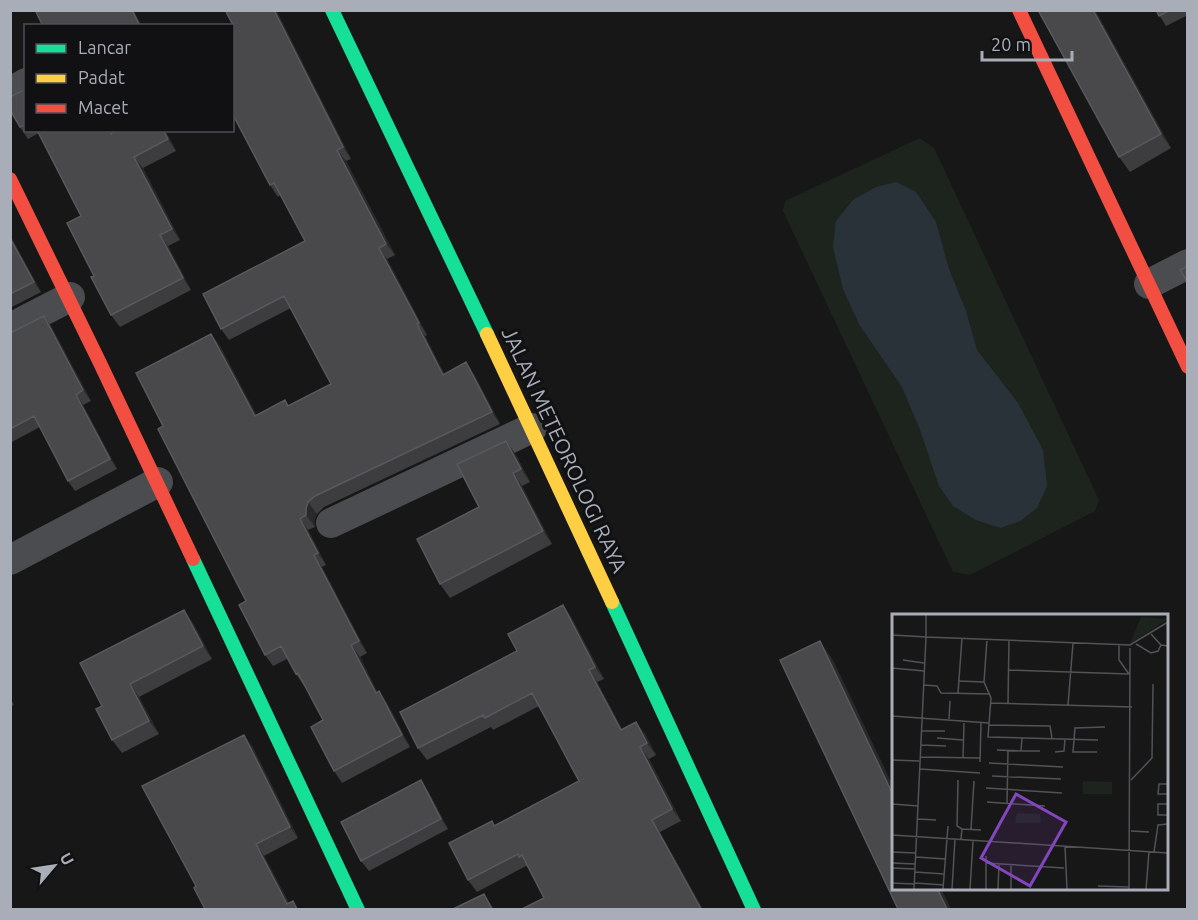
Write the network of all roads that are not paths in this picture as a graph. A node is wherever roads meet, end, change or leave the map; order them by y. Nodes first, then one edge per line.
1 (332, 10) edge
2 (1019, 10) edge
3 (24, 84) edge
4 (10, 92) edge
5 (10, 179) edge
6 (1188, 264) edge
7 (1149, 284) junction
8 (70, 297) junction
9 (10, 328) edge
10 (1188, 367) edge
11 (532, 428) junction
12 (159, 482) junction
13 (331, 523) dead end
14 (10, 560) edge
15 (358, 909) edge
16 (754, 909) edge

1 - 11 street, JALAN METEOROLOGI RAYA
2 - 7 street
3 - 4 street
5 - 8 street
6 - 7 street
7 - 10 street
8 - 9 street
8 - 12 street
11 - 13 street
11 - 16 street, JALAN METEOROLOGI RAYA
12 - 14 street
12 - 15 street

